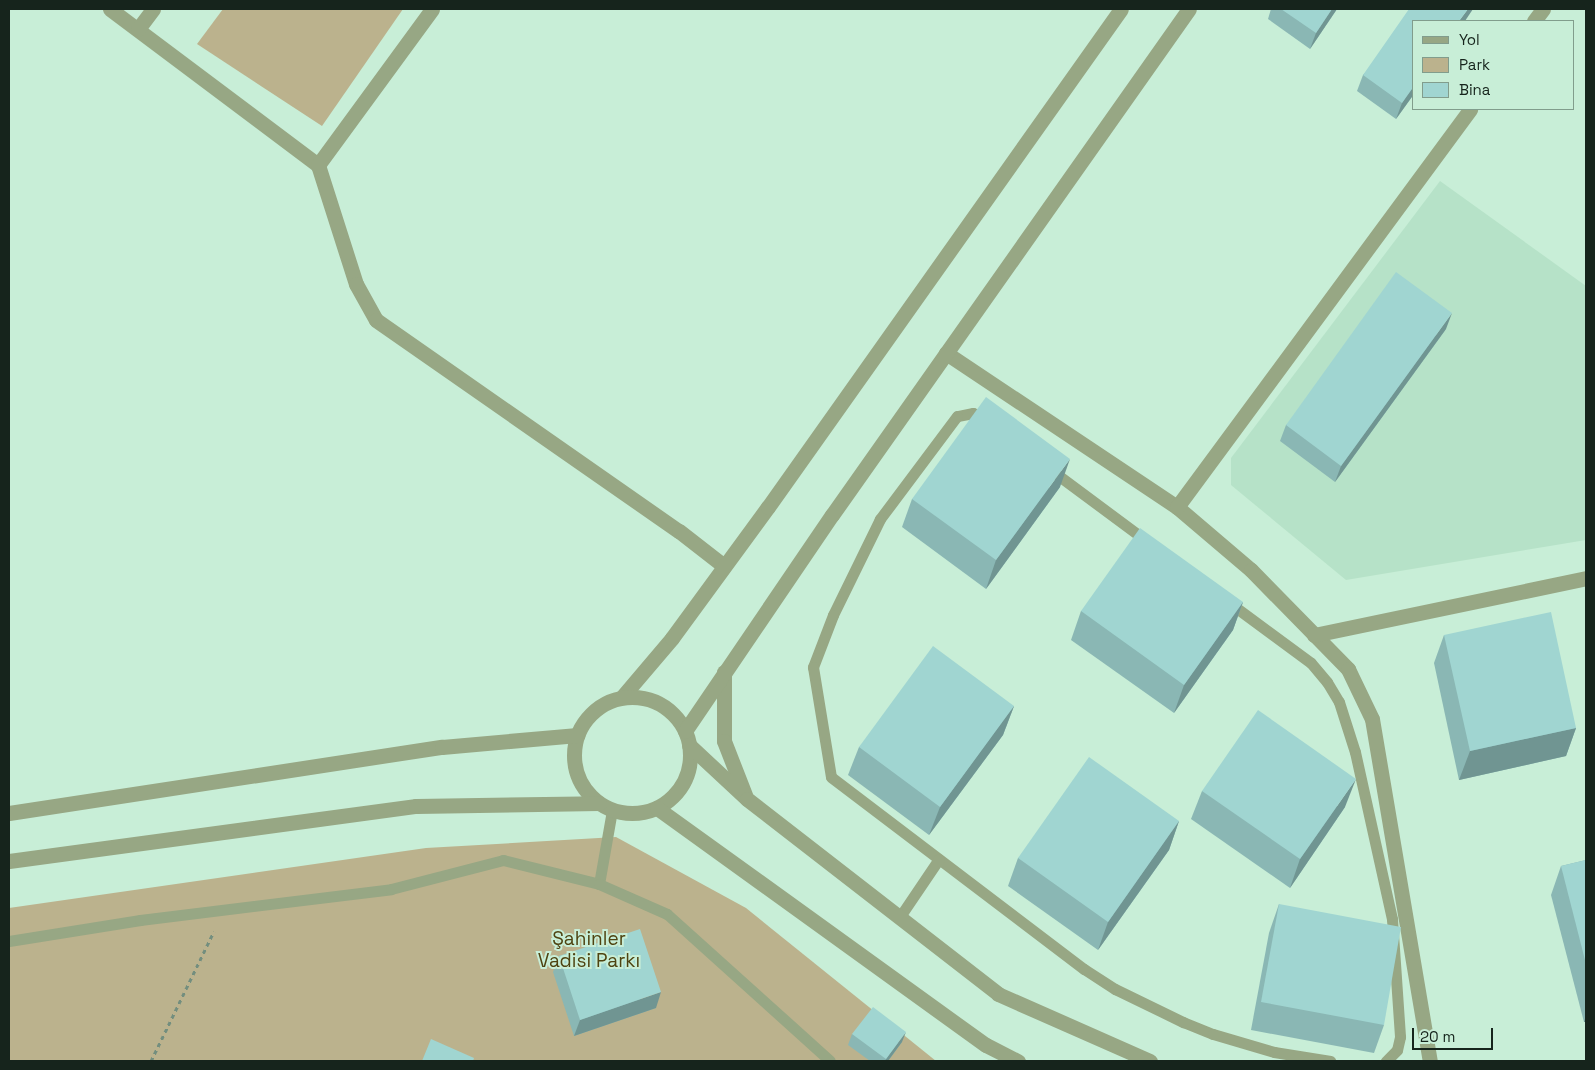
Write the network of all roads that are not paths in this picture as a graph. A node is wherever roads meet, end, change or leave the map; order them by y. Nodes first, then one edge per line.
1 (110, 9) edge
2 (153, 9) edge
3 (432, 9) edge
4 (1121, 9) edge
5 (1188, 9) edge
6 (1543, 9) edge
7 (1535, 20) edge
8 (138, 29) junction
9 (1469, 110) edge
10 (318, 165) junction
11 (946, 353) junction
12 (996, 430) edge
13 (1042, 464) edge
14 (1177, 507) junction
15 (1159, 550) edge
16 (724, 566) junction
17 (1586, 578) edge
18 (1215, 592) edge
19 (1314, 635) junction
20 (724, 672) junction
21 (622, 698) junction
22 (577, 735) junction
23 (687, 738) junction
24 (747, 799) junction
25 (605, 806) junction
26 (657, 808) junction
27 (9, 813) edge
28 (939, 859) junction
29 (9, 861) edge
30 (599, 884) junction
31 (899, 918) junction
32 (9, 941) edge
33 (830, 1061) edge
34 (1018, 1061) edge
35 (1150, 1061) edge
36 (1330, 1061) edge
37 (1386, 1061) edge
38 (1430, 1061) edge

1 - 8 street
2 - 8 street
3 - 10 street
4 - 16 street
5 - 11 street
6 - 7 street
8 - 10 street
9 - 14 street
10 - 16 street
11 - 14 street
11 - 20 street
12 - 28 lane
13 - 15 lane
14 - 19 street
16 - 21 street
17 - 19 street
18 - 37 lane
19 - 38 street
20 - 23 street
20 - 24 street
21 - 22 street
21 - 23 street
22 - 25 street
22 - 27 street
23 - 24 street
23 - 26 street
24 - 31 street
25 - 26 street
25 - 29 street
25 - 30 lane
26 - 34 street
28 - 31 lane
28 - 36 lane
30 - 32 lane
30 - 33 lane
31 - 35 street

